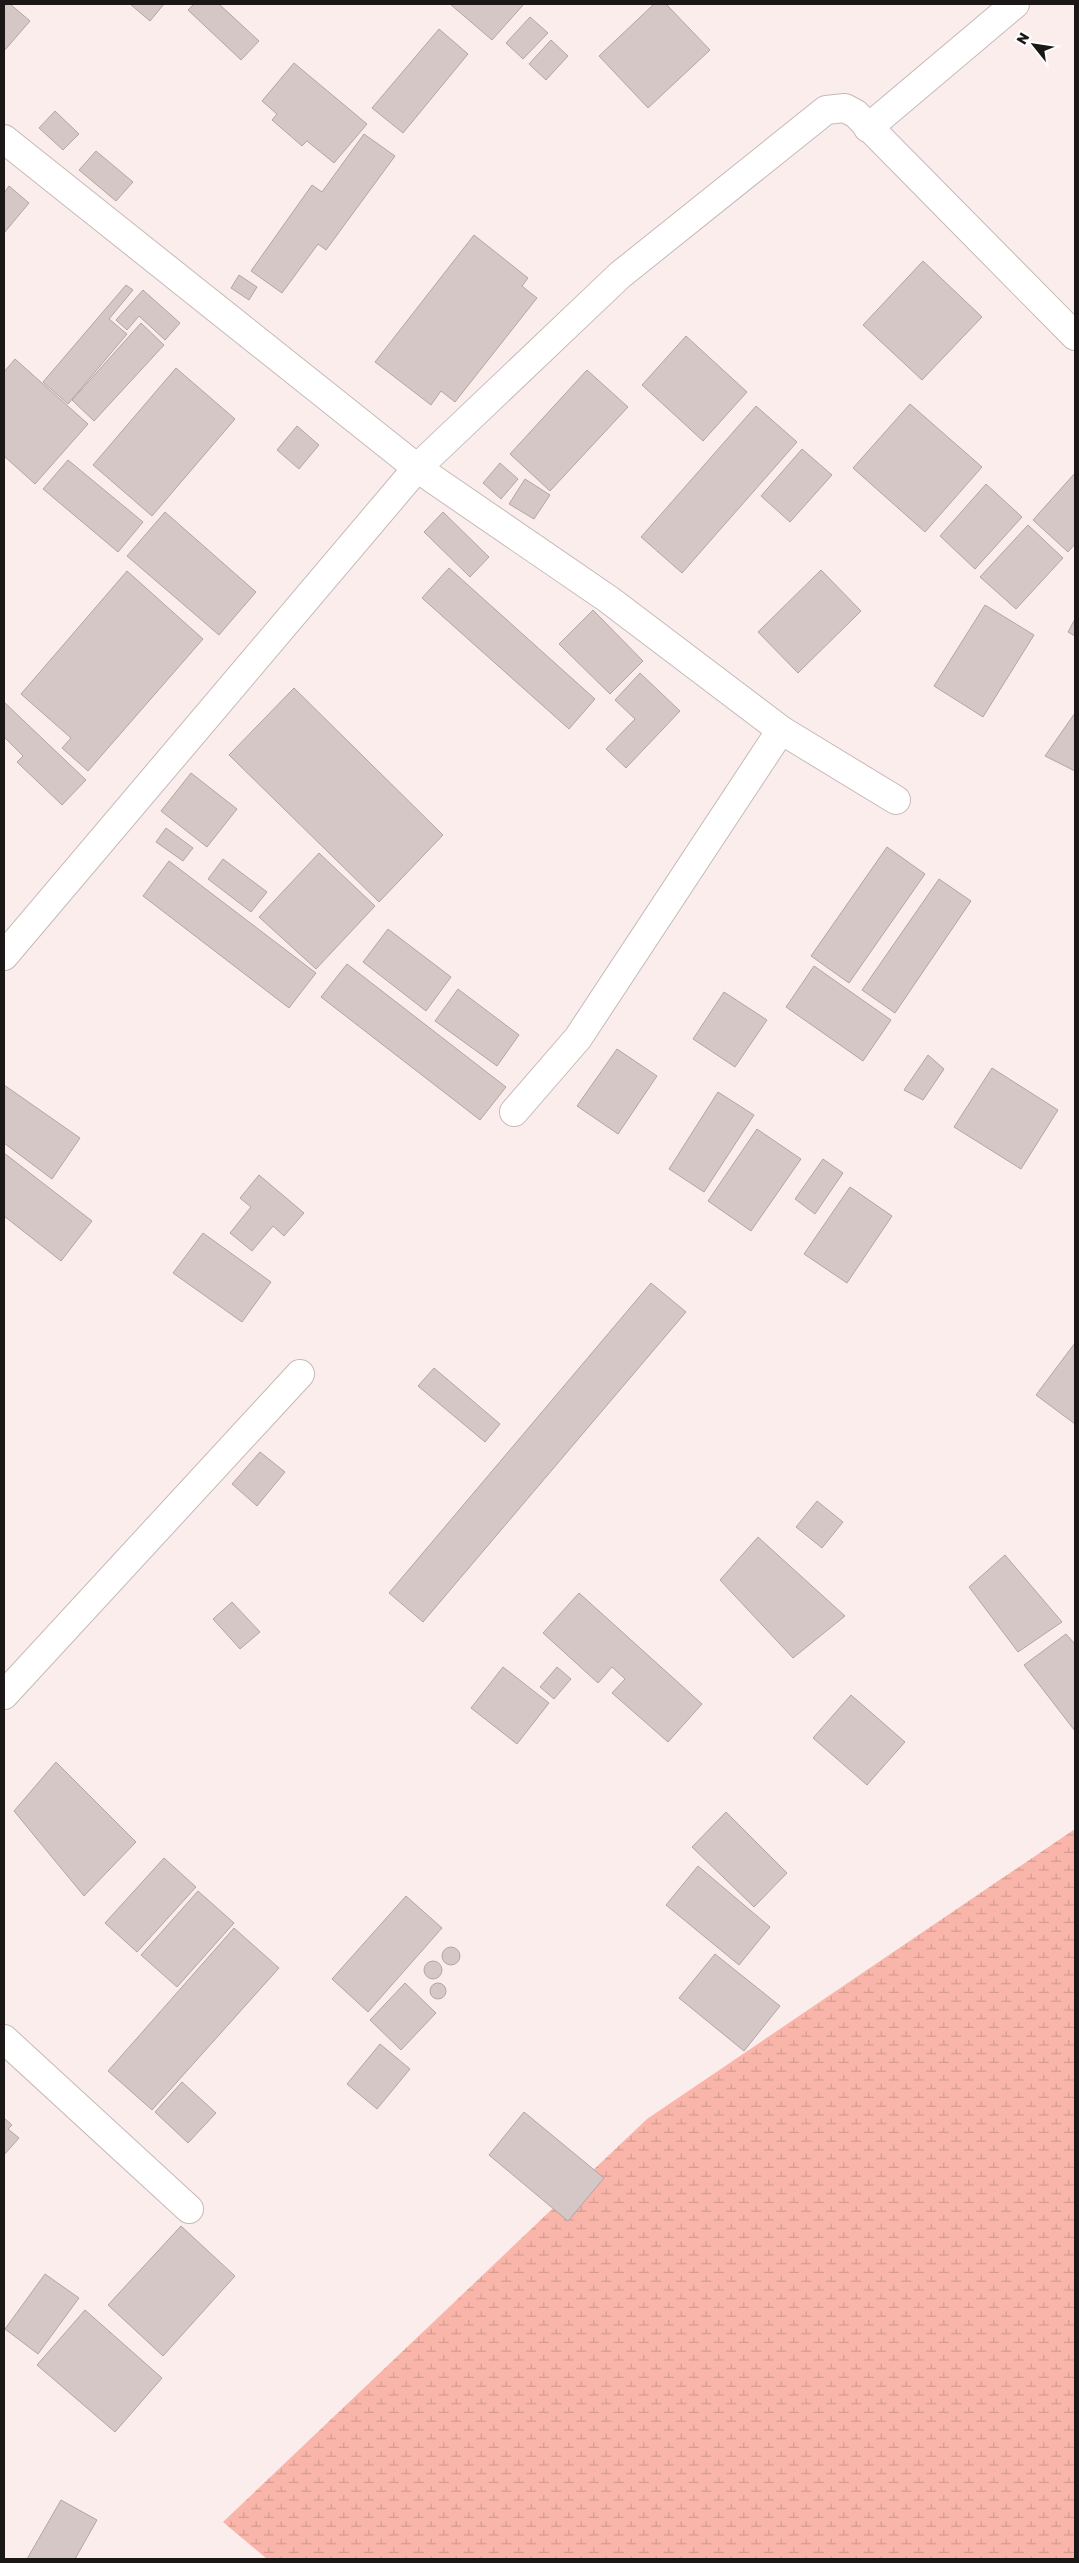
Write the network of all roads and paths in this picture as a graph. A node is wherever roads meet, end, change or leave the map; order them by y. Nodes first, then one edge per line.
1 (1013, 4) edge
2 (868, 128) junction
3 (4, 139) edge
4 (1075, 336) edge
5 (417, 468) junction
6 (781, 730) junction
7 (896, 800) dead end
8 (4, 956) edge
9 (514, 1112) dead end
10 (300, 1374) dead end
11 (4, 1695) edge
12 (4, 2038) edge
13 (189, 2209) dead end

1 - 2 street
2 - 4 street
2 - 5 street
3 - 5 street
5 - 6 street
5 - 8 street
6 - 7 street
6 - 9 street
10 - 11 street
12 - 13 street

